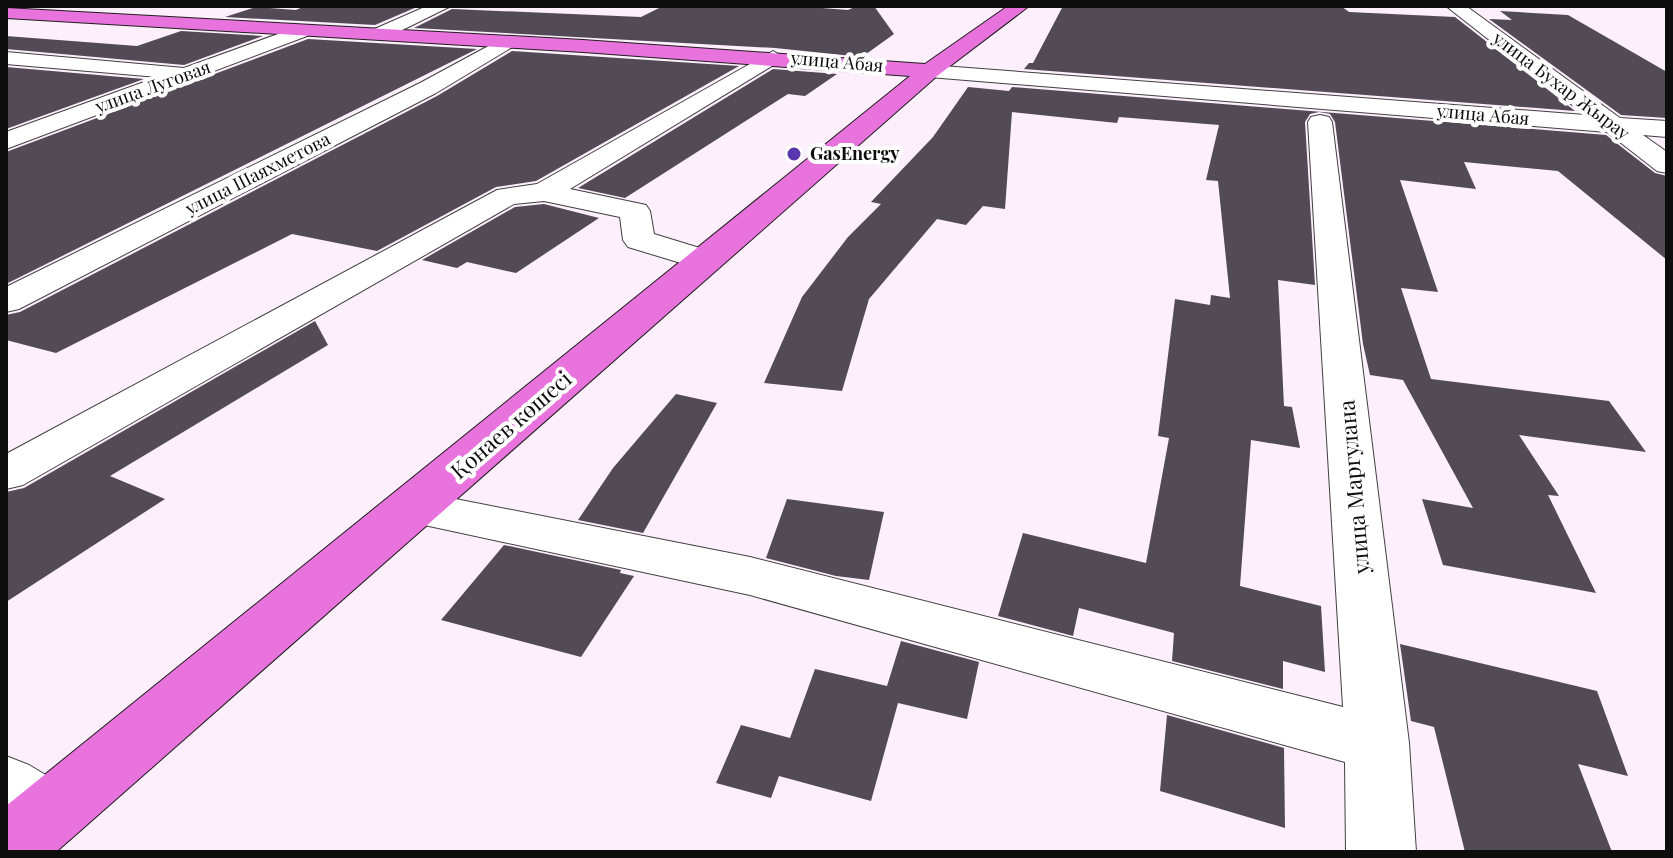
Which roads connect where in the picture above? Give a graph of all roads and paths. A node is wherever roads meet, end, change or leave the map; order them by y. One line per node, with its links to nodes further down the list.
1 (442, 6): 8 (street)
2 (1020, 6): 12 (main road, Қонаев көшесі)
3 (1455, 6): 15 (street, улица Бухар Жырау)
4 (279, 10): 6 (street)
5 (6, 13): 6 (main road, улица Абая)
6 (230, 28): 7 (main road, улица Абая)
7 (300, 32): 8 (main road, улица Абая); 13 (street, улица Луговая)
8 (377, 35): 9 (main road, улица Абая)
9 (507, 42): 10 (main road, улица Абая); 21 (street, улица Шаяхметова)
10 (773, 57): 12 (main road, улица Абая); 19 (street)
11 (6, 58): 13 (street)
12 (929, 71): 15 (street, улица Абая); 20 (main road, Қонаев көшесі)
13 (191, 73): 17 (street, улица Луговая)
14 (1320, 122): 24 (street, улица Маргулана)
15 (1613, 125): 16 (street, улица Абая); 18 (street, улица Бухар Жырау)
16 (1667, 129)
17 (6, 141)
18 (1667, 165)
19 (544, 192): 20 (street); 22 (street)
20 (704, 260): 23 (main road, Қонаев көшесі)
21 (6, 301)
22 (6, 474)
23 (415, 507): 24 (street); 25 (main road, Қонаев көшесі)
24 (1377, 743): 26 (street, улица Маргулана)
25 (21, 817)
26 (1381, 852)

